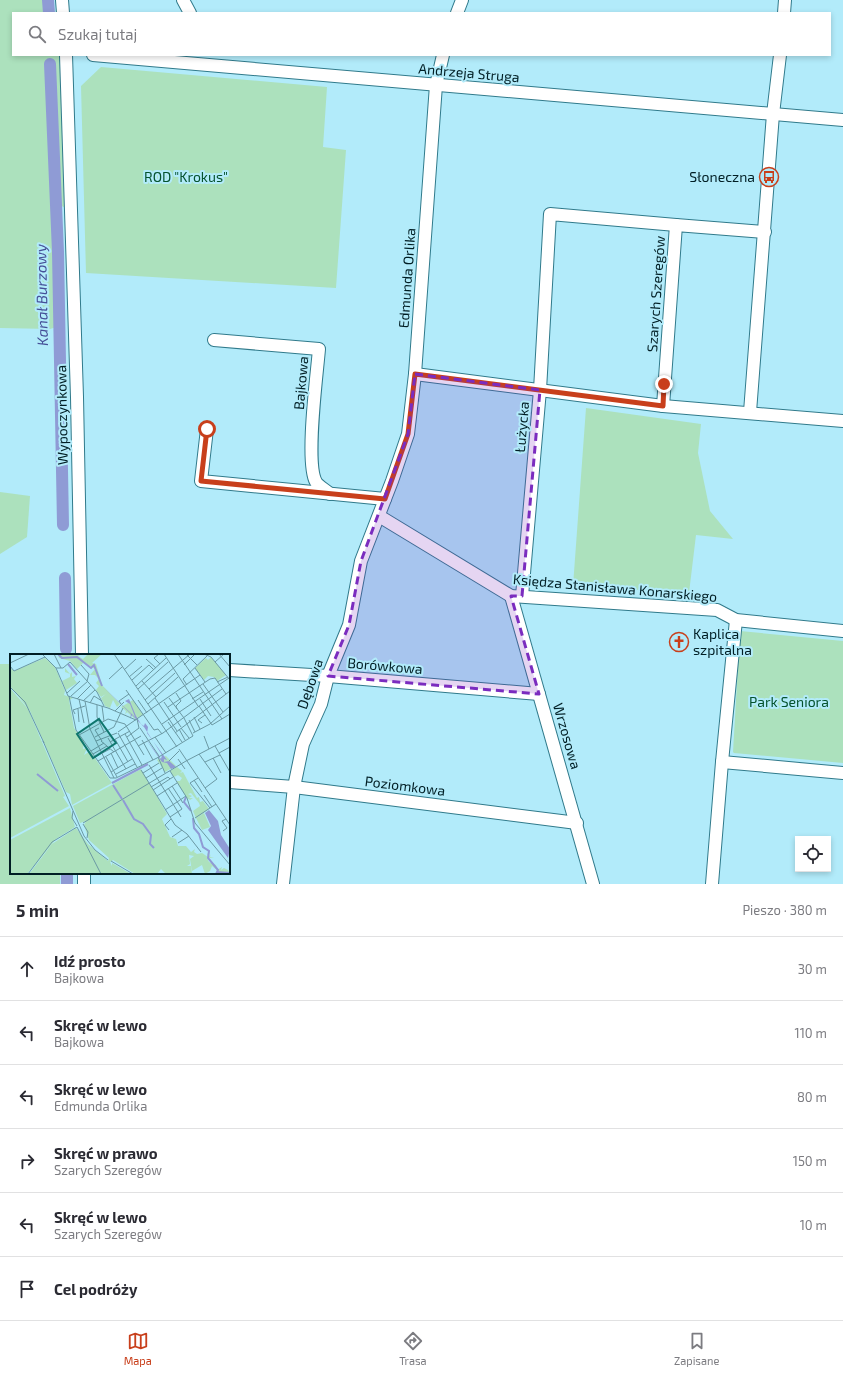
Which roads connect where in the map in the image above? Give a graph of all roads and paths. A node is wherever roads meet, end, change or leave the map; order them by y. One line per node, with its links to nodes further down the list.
1 (62, 0): 5 (street)
2 (183, 0): 6 (street)
3 (462, 0): 7 (street)
4 (785, 0): 8 (street)
5 (63, 12)
6 (189, 12)
7 (457, 12)
8 (784, 12)
9 (66, 56): 32 (street, Wypoczynkowa)
10 (117, 56): 13 (street, Andrzeja Struga)
11 (443, 56): 14 (street, Edmunda Orlika)
12 (780, 56): 15 (street)
13 (215, 60): 14 (street, Andrzeja Struga)
14 (436, 85): 15 (street, Andrzeja Struga); 20 (street, Edmunda Orlika)
15 (773, 114): 16 (street, Andrzeja Struga); 18 (street)
16 (843, 120)
17 (676, 224): 18 (street, Szarych Szeregów); 21 (street, Łużycka); 22 (street, Szarych Szeregów)
18 (765, 232): 23 (street)
19 (214, 340): 26 (street, Bajkowa)
20 (415, 374): 21 (street); 27 (street, Edmunda Orlika)
21 (540, 390): 22 (street); 29 (street, Łużycka)
22 (663, 406): 23 (street)
23 (750, 412): 24 (street)
24 (843, 421)
25 (207, 429): 26 (street)
26 (330, 494): 27 (street)
27 (385, 499): 28 (street, Dębowa)
28 (379, 516): 29 (street, Księdza Stanisława Konarskiego); 34 (street, Dębowa)
29 (516, 596): 30 (street, Księdza Stanisława Konarskiego); 35 (street, Wrzosowa)
30 (736, 620): 31 (street, Księdza Stanisława Konarskiego); 36 (street)
31 (843, 631)
32 (82, 654)
33 (230, 670): 34 (street, Borówkowa)
34 (328, 676): 35 (street, Borówkowa); 39 (street, Dębowa)
35 (539, 694): 40 (street, Wrzosowa)
36 (722, 762): 37 (street); 43 (street)
37 (843, 773)
38 (230, 782): 39 (street, Poziomkowa)
39 (294, 787): 40 (street, Poziomkowa); 41 (street, Dębowa)
40 (577, 823): 42 (street, Wrzosowa)
41 (283, 884)
42 (593, 884)
43 (712, 884)

